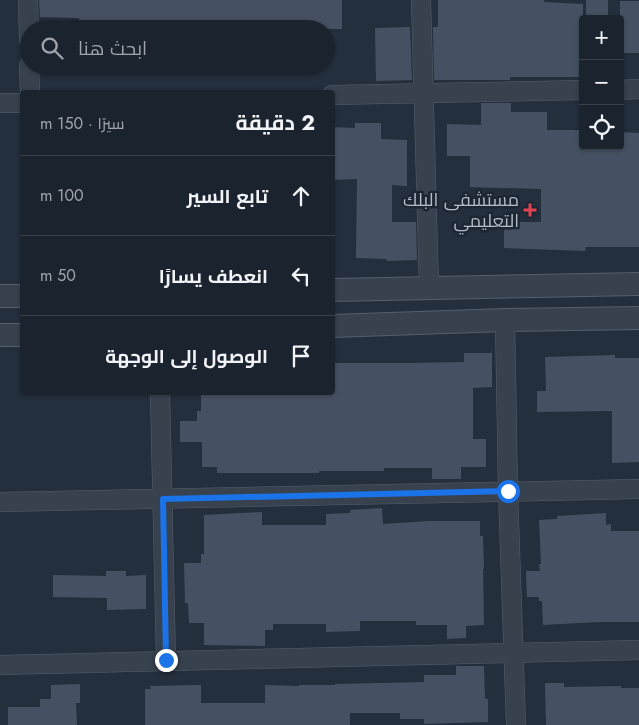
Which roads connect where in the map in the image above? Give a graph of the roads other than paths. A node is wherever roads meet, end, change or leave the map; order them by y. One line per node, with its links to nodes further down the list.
1 (28, 0): 3 (street)
2 (422, 0): 9 (street)
3 (28, 20)
4 (29, 75): 6 (street)
5 (639, 89): 8 (street)
6 (30, 90)
7 (579, 90): 9 (street)
8 (624, 90)
9 (424, 92): 10 (street); 14 (street)
10 (335, 95)
11 (0, 103): 12 (street)
12 (20, 103)
13 (639, 284): 14 (street)
14 (429, 288): 15 (street)
15 (335, 290)
16 (0, 296): 17 (street)
17 (20, 296)
18 (639, 318): 19 (street)
19 (505, 320): 20 (street); 25 (street)
20 (335, 326)
21 (0, 335): 22 (street)
22 (20, 335)
23 (160, 395): 26 (street)
24 (639, 489): 25 (street)
25 (508, 491): 26 (street); 29 (street)
26 (163, 499): 27 (street); 30 (street)
27 (0, 502)
28 (639, 650): 29 (street)
29 (514, 653): 30 (street); 32 (street)
30 (166, 660): 31 (street)
31 (0, 665)
32 (516, 725)

